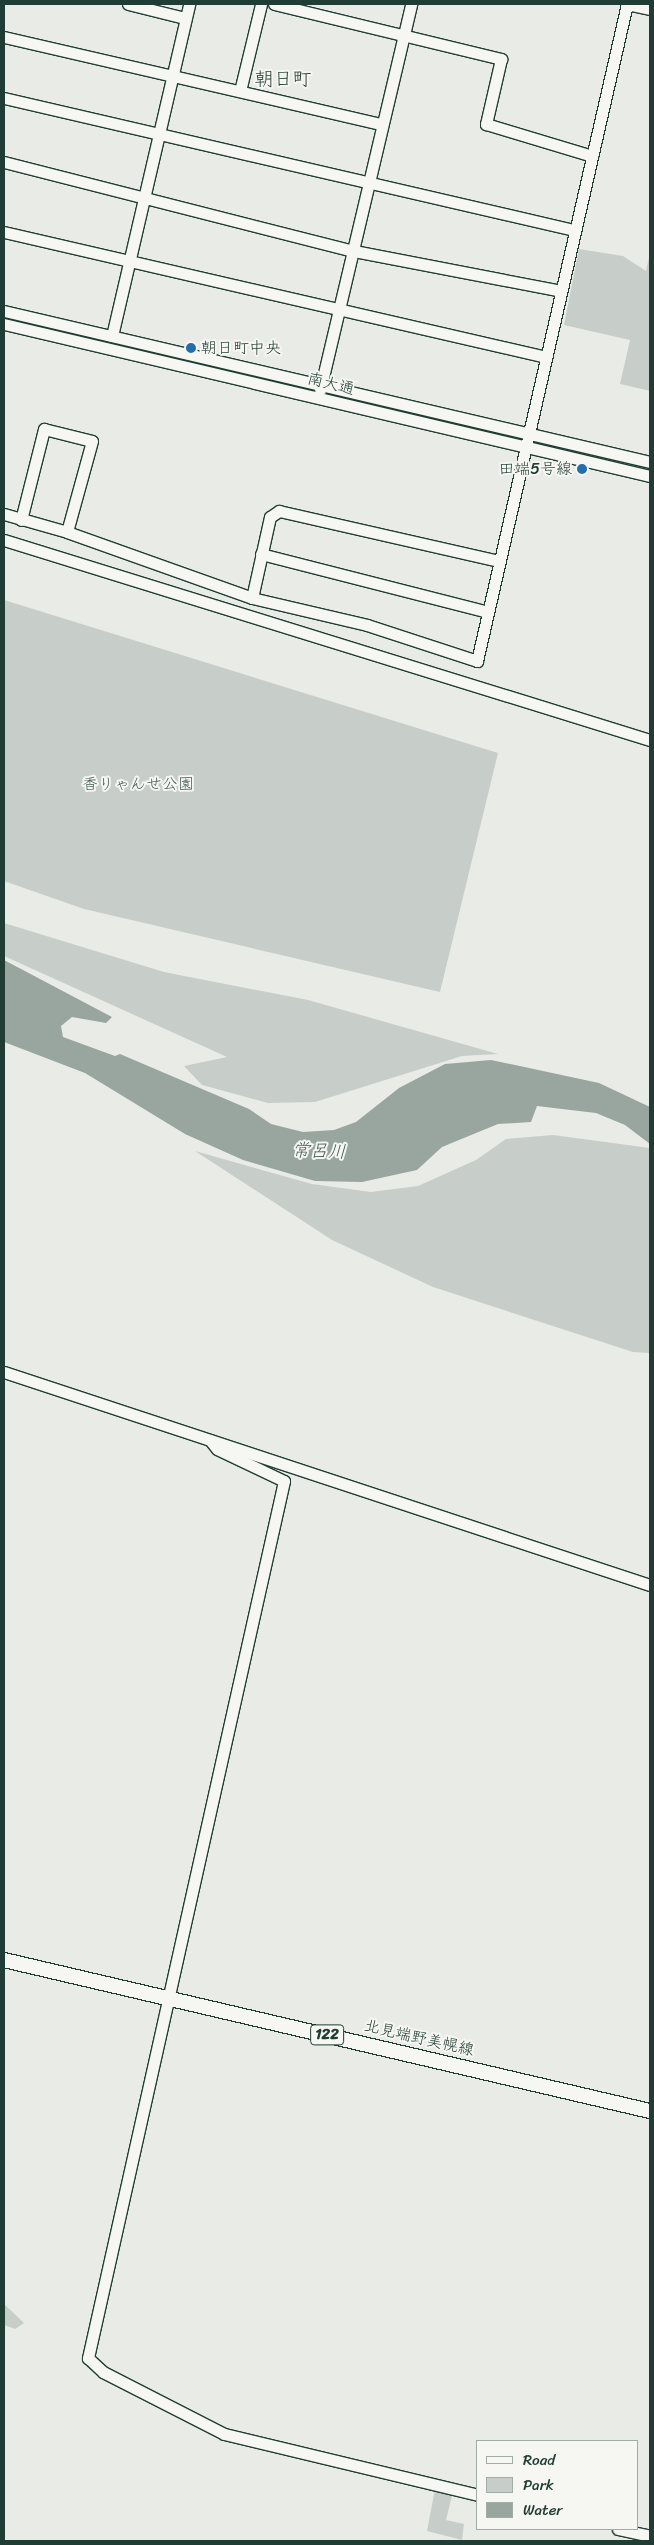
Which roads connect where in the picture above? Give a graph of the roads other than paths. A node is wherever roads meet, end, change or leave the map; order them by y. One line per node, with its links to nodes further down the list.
1 (128, 4): 8 (street)
2 (189, 4): 8 (street)
3 (261, 4): 12 (street)
4 (274, 4): 9 (street)
5 (411, 4): 9 (street)
6 (627, 4): 7 (street); 16 (street)
7 (650, 9)
8 (185, 18): 11 (street)
9 (404, 35): 14 (street); 16 (street)
10 (4, 36): 11 (street)
11 (172, 76): 12 (street); 15 (street)
12 (240, 91): 14 (street)
13 (4, 98): 15 (street)
14 (382, 124): 18 (street)
15 (159, 134): 18 (street); 19 (street)
16 (592, 156): 20 (street)
17 (4, 162): 19 (street)
18 (368, 183): 20 (street); 22 (street)
19 (144, 196): 22 (street); 23 (street)
20 (574, 230): 24 (street)
21 (4, 232): 23 (street)
22 (354, 251): 24 (street); 25 (street)
23 (130, 262): 25 (street); 28 (street)
24 (561, 291): 29 (street)
25 (339, 310): 29 (street); 30 (street)
26 (4, 311): 28 (street, 南大通)
27 (4, 324): 31 (street, 南大通)
28 (112, 336): 30 (street, 南大通)
29 (546, 357): 32 (street)
30 (321, 384): 31 (street); 32 (street, 南大通)
31 (319, 397): 33 (street, 南大通)
32 (529, 433): 33 (street); 34 (street, 南大通)
33 (526, 446): 35 (street, 南大通); 41 (street)
34 (650, 462)
35 (650, 476)
36 (4, 514): 37 (street)
37 (21, 520): 38 (street); 38 (street)
38 (67, 532): 42 (street)
39 (4, 540): 44 (street)
40 (261, 554): 41 (street); 42 (street); 43 (street)
41 (500, 561): 43 (street)
42 (252, 598): 43 (street)
43 (488, 612)
44 (650, 740)
45 (4, 1372): 46 (street)
46 (210, 1440): 47 (street); 49 (street)
47 (650, 1585)
48 (4, 1960): 49 (main road, 北見端野美幌線 / 122)
49 (168, 1998): 50 (main road, 北見端野美幌線 / 122); 51 (street)
50 (650, 2110)
51 (477, 2495)
52 (623, 2530): 53 (street)
53 (650, 2536)

